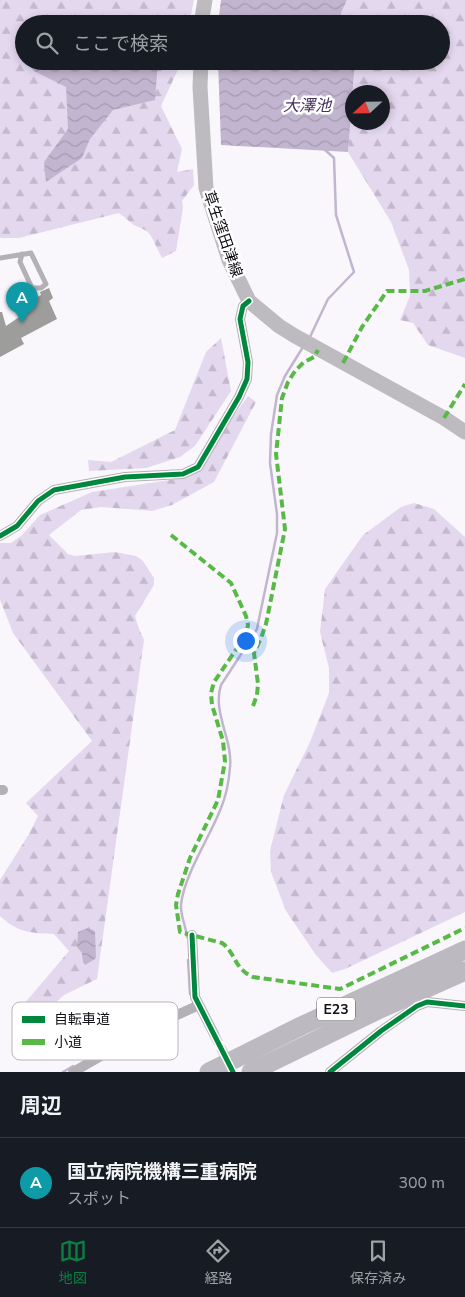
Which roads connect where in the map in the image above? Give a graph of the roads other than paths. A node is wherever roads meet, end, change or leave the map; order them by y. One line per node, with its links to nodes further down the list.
1 (205, 0): 2 (main road)
2 (202, 15)
3 (201, 70): 6 (main road, 草生窪田津線)
4 (22, 254): 4 (lane); 5 (lane)
5 (0, 258)
6 (249, 302): 7 (main road, 草生窪田津線); 8 (street)
7 (465, 432)
8 (0, 536)
9 (192, 935): 12 (street)
10 (465, 950): 18 (highway, E23)
11 (465, 972): 19 (highway, E23)
12 (199, 1005): 14 (street); 15 (street)
13 (465, 1006): 20 (street)
14 (178, 1015)
15 (214, 1034)
16 (94, 1060): 17 (street)
17 (73, 1072)
18 (209, 1072)
19 (251, 1072)
20 (330, 1072)

